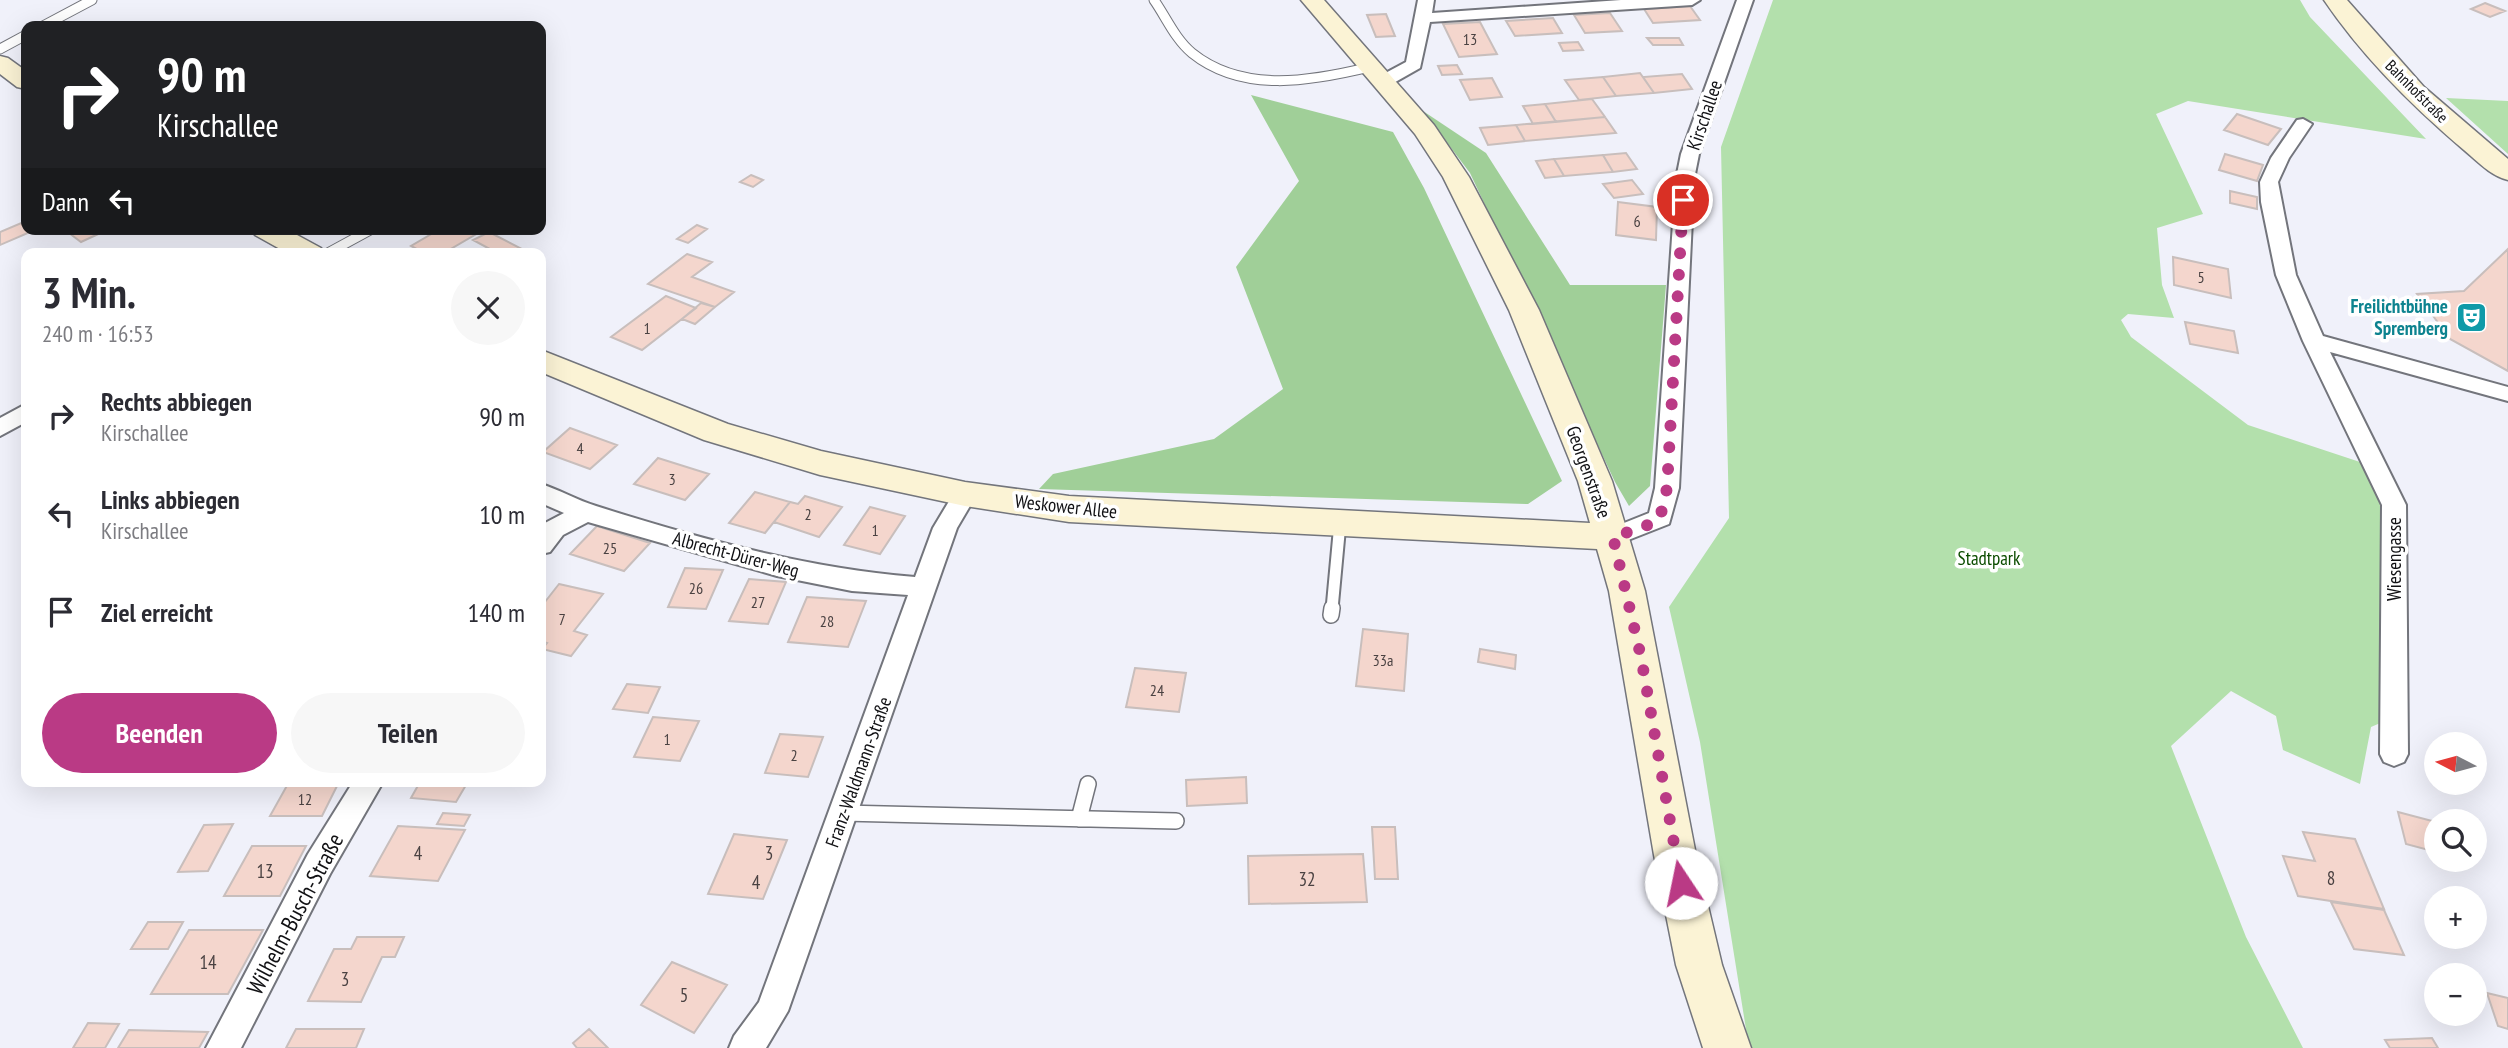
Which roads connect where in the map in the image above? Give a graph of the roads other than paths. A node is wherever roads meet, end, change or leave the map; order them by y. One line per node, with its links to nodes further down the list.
1 (92, 0): 9 (lane)
2 (1154, 0): 13 (lane)
3 (1312, 0): 13 (main road, Georgenstraße)
4 (1426, 0): 8 (street)
5 (1692, 0): 8 (street)
6 (1745, 0): 31 (street, Kirschallee)
7 (2335, 0): 16 (main road, Bahnhofstraße)
8 (1423, 18): 13 (street)
9 (52, 21)
10 (21, 38): 11 (lane)
11 (0, 49)
12 (0, 62): 14 (main road)
13 (1377, 74): 31 (main road, Georgenstraße)
14 (21, 78)
15 (2303, 124): 21 (street, Wiesengasse)
16 (2508, 173)
17 (276, 235): 19 (main road)
18 (362, 235): 20 (lane)
19 (300, 248)
20 (337, 248)
21 (2314, 341): 23 (street); 34 (street, Wiesengasse)
22 (546, 362): 26 (main road, Weskower Allee)
23 (2508, 394)
24 (21, 415): 25 (street)
25 (0, 428)
26 (965, 494): 29 (main road, Weskower Allee); 32 (street, Franz-Waldmann-Straße)
27 (546, 495): 28 (street, Albrecht-Dürer-Weg)
28 (586, 512): 30 (street); 32 (street, Albrecht-Dürer-Weg)
29 (1340, 523): 31 (main road, Weskower Allee); 33 (lane)
30 (547, 537)
31 (1613, 537): 42 (main road, Georgenstraße)
32 (924, 587): 37 (street, Franz-Waldmann-Straße)
33 (1331, 615)
34 (2394, 754)
35 (1088, 784): 38 (lane)
36 (366, 787): 40 (street, Wilhelm-Busch-Straße)
37 (843, 813): 38 (lane); 41 (street, Franz-Waldmann-Straße)
38 (1079, 819): 39 (lane)
39 (1176, 821)
40 (223, 1048)
41 (746, 1048)
42 (1727, 1048)

